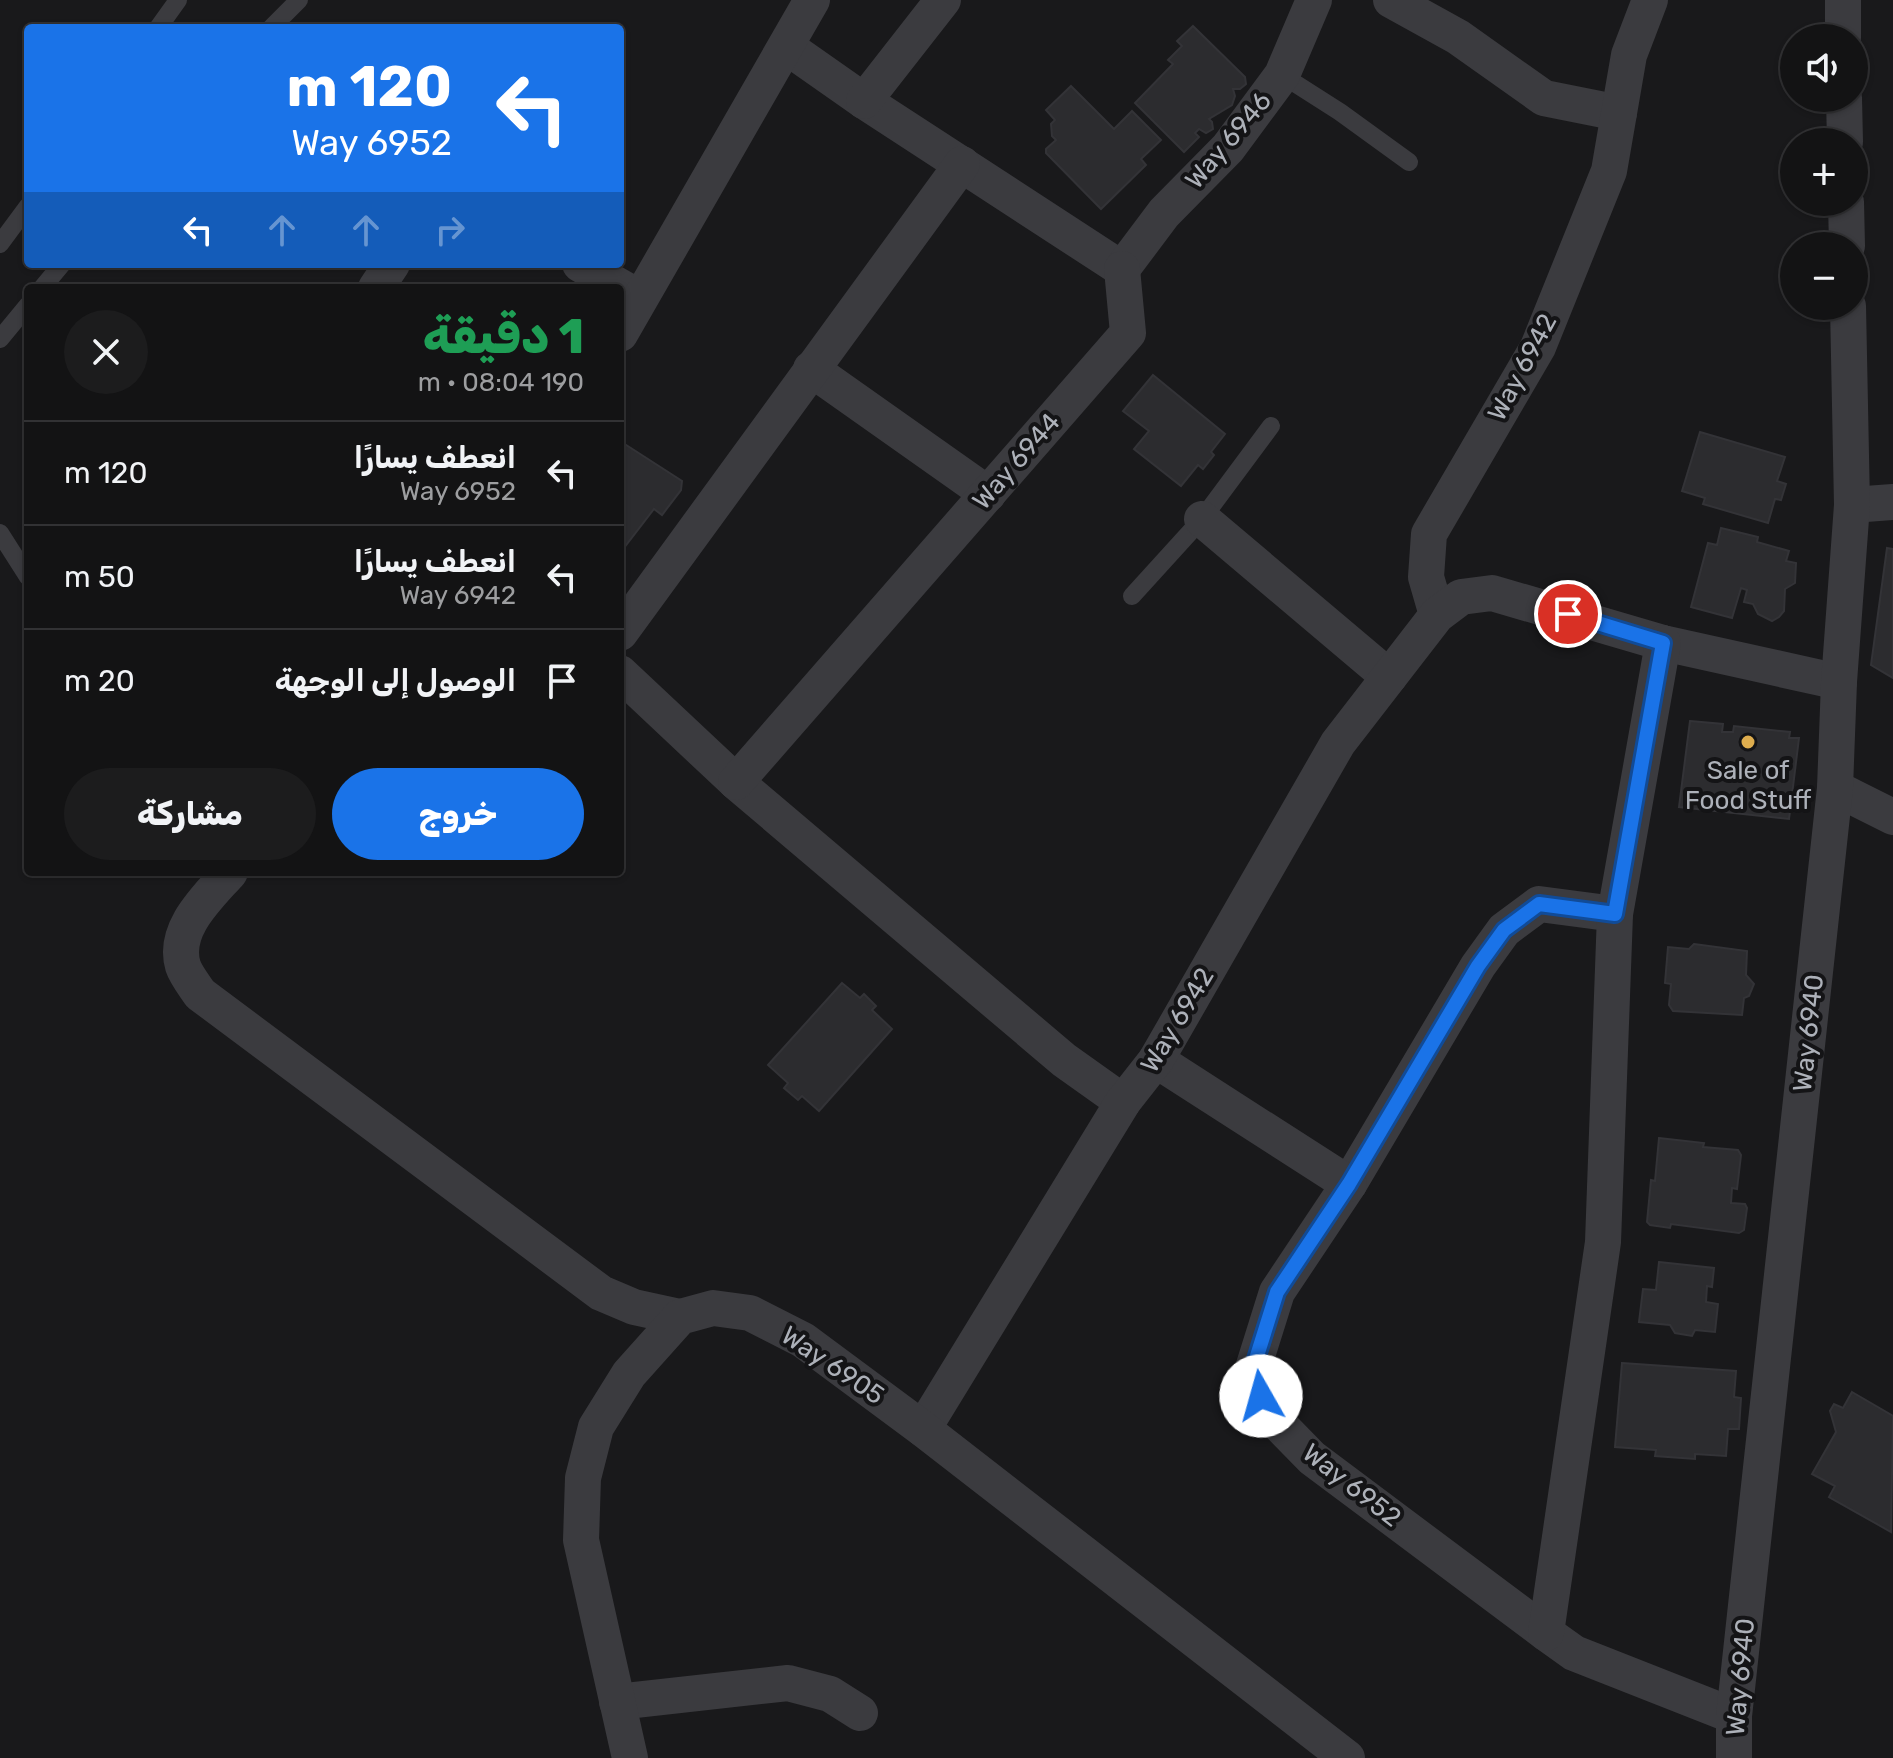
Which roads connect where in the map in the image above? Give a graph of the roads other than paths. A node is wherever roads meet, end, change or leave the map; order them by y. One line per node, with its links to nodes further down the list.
1 (178, 0): 9 (lane)
2 (299, 0): 10 (lane)
3 (812, 0): 12 (street)
4 (943, 0): 14 (street)
5 (1314, 0): 13 (street, Way 6946)
6 (1391, 0): 15 (street)
7 (1650, 0): 15 (street, Way 6942)
8 (1843, 0): 11 (street)
9 (161, 24)
10 (275, 24)
11 (1843, 24)
12 (787, 47): 14 (street); 26 (street)
13 (1282, 75): 16 (lane); 22 (street, Way 6946)
14 (864, 101): 17 (street)
15 (1619, 113): 40 (street, Way 6942)
16 (1409, 162)
17 (962, 164): 22 (street); 31 (street)
18 (24, 211): 19 (lane)
19 (0, 244)
20 (59, 268): 23 (lane)
21 (587, 268): 24 (street)
22 (1122, 269): 33 (street, Way 6944)
23 (45, 284)
24 (615, 284)
25 (624, 289): 26 (street)
26 (640, 298): 29 (street)
27 (24, 310): 30 (lane)
28 (1848, 320): 35 (street, Way 6940)
29 (624, 327)
30 (0, 339)
31 (811, 369): 33 (street); 41 (street)
32 (1271, 426): 36 (lane)
33 (988, 494): 46 (street, Way 6944)
34 (1893, 502): 35 (street)
35 (1852, 505): 45 (street, Way 6940)
36 (1202, 519): 39 (lane); 44 (street)
37 (0, 533): 38 (lane)
38 (24, 571)
39 (1132, 596)
40 (1437, 615): 42 (street, Way 6942); 44 (street, Way 6942)
41 (624, 627)
42 (1663, 643): 45 (street, Way 6942); 50 (street)
43 (624, 677): 46 (street)
44 (1389, 677): 51 (street, Way 6942)
45 (1839, 682): 47 (street, Way 6940)
46 (736, 782): 52 (street)
47 (1835, 788): 48 (street); 59 (street, Way 6940)
48 (1893, 817)
49 (227, 876): 54 (street)
50 (1615, 914): 53 (street, Way 6952); 56 (street)
51 (1156, 1060): 52 (street, Way 6942); 53 (street)
52 (1123, 1102): 55 (street, Way 6942)
53 (1349, 1184): 56 (street, Way 6952)
54 (680, 1317): 55 (street, Way 6905); 57 (street)
55 (923, 1429): 61 (street, Way 6905)
56 (1546, 1633): 59 (street, Way 6952)
57 (617, 1702): 58 (street); 60 (street)
58 (860, 1713)
59 (1734, 1716): 62 (street, Way 6940)
60 (630, 1758)
61 (1347, 1758)
62 (1734, 1758)

